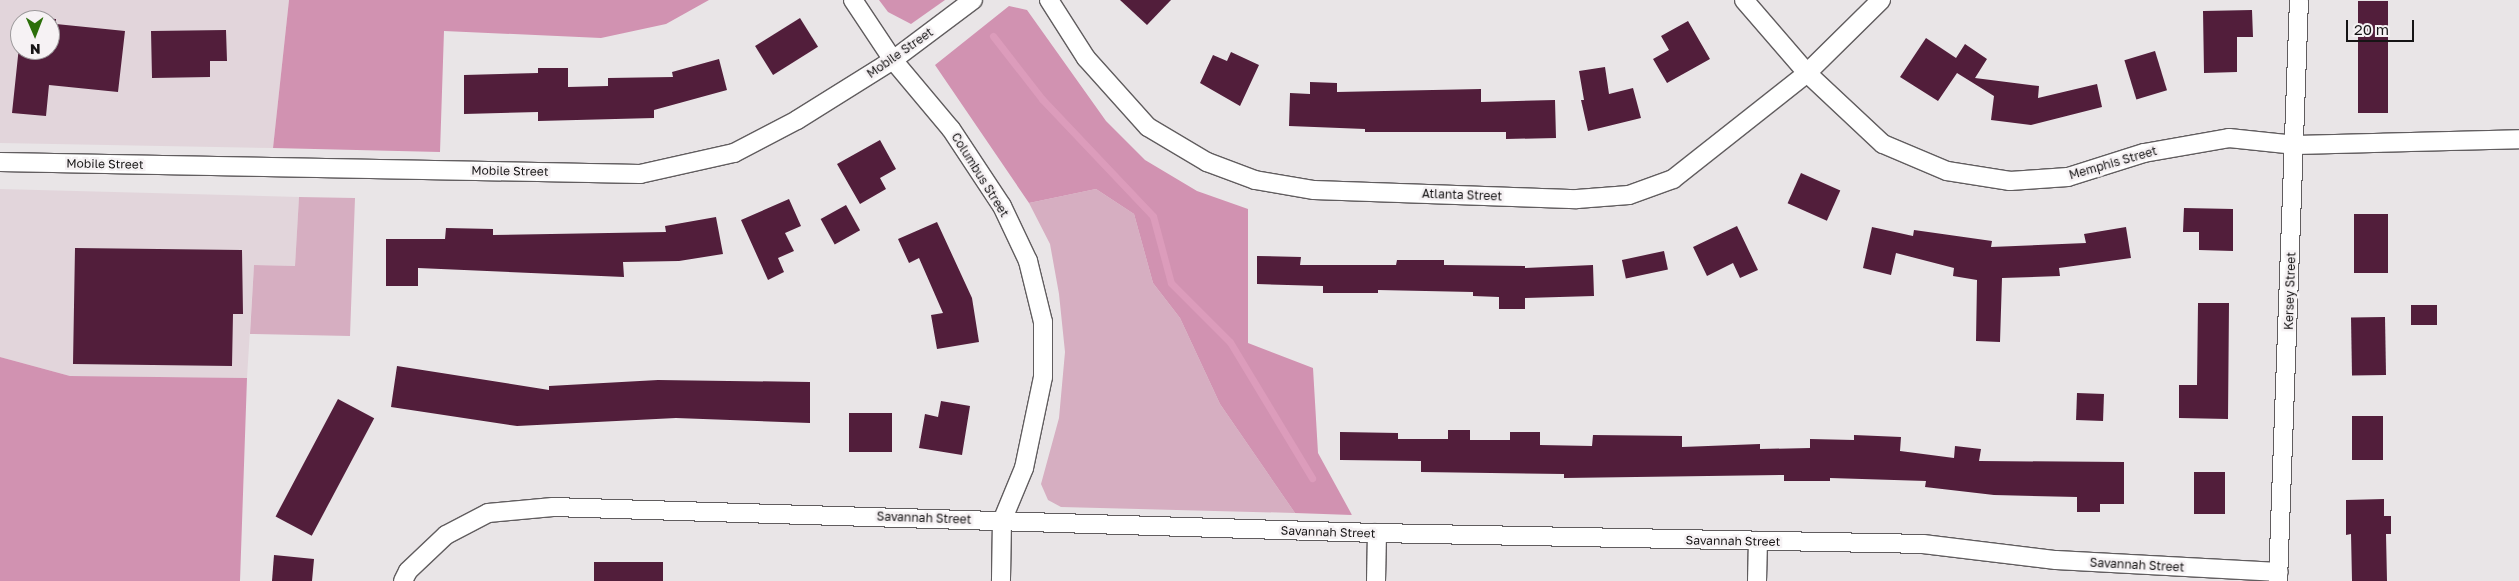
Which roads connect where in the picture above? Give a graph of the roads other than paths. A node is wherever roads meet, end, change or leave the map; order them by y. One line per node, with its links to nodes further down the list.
1 (853, 0): 7 (street, Columbus Street)
2 (973, 0): 7 (street, Mobile Street)
3 (1049, 0): 8 (street, Atlanta Street)
4 (1744, 0): 8 (street, Memphis Street)
5 (1881, 0): 8 (street, Atlanta Street)
6 (2299, 0): 10 (street, Kersey Street)
7 (893, 60): 11 (street, Mobile Street); 12 (street, Columbus Street)
8 (1807, 73): 10 (street, Memphis Street)
9 (2519, 139): 10 (street, Memphis Street)
10 (2296, 145): 15 (street, Kersey Street)
11 (0, 162)
12 (1002, 521): 13 (street, Savannah Street); 16 (street, Savannah Street); 17 (street)
13 (1377, 534): 14 (street, Savannah Street); 18 (street)
14 (1758, 541): 15 (street, Savannah Street); 19 (street)
15 (2279, 576)
16 (404, 581)
17 (1000, 581)
18 (1376, 581)
19 (1757, 581)

